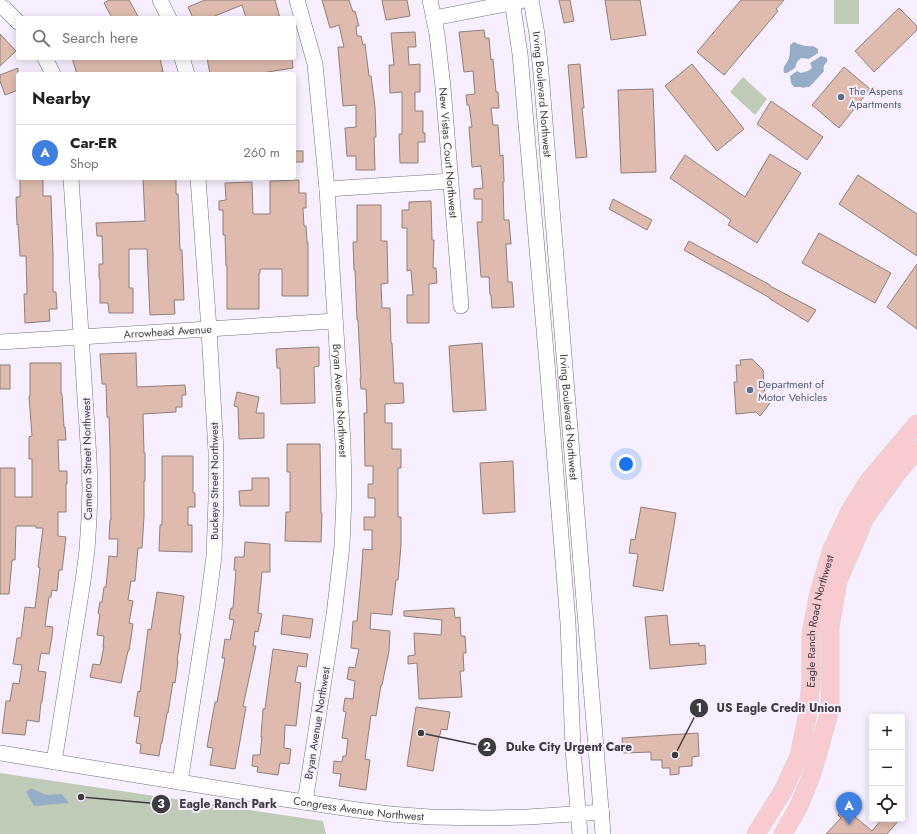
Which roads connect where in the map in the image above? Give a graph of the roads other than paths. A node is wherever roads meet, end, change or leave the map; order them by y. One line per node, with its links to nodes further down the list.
1 (160, 0): 8 (street)
2 (297, 0): 18 (street, Bryan Avenue Northwest)
3 (430, 0): 9 (street, New Vistas Court Northwest)
4 (528, 0): 6 (street)
5 (531, 0): 30 (street, Irving Boulevard Northwest)
6 (512, 1): 9 (street); 31 (street, Irving Boulevard Northwest)
7 (0, 6): 10 (street)
8 (168, 16)
9 (434, 18): 17 (street, New Vistas Court Northwest)
10 (16, 20)
11 (46, 60): 13 (street)
12 (183, 60): 14 (street)
13 (52, 72)
14 (186, 72)
15 (71, 180): 22 (street, Cameron Street Northwest)
16 (198, 180): 21 (street, Buckeye Street Northwest)
17 (451, 181): 18 (street); 19 (street, New Vistas Court Northwest)
18 (327, 189): 20 (street, Bryan Avenue Northwest)
19 (461, 306)
20 (335, 321): 21 (street, Arrowhead Avenue); 29 (street, Bryan Avenue Northwest)
21 (209, 329): 22 (street, Arrowhead Avenue); 28 (street, Buckeye Street Northwest)
22 (82, 337): 23 (street, Arrowhead Avenue); 27 (street, Cameron Street Northwest)
23 (0, 342)
24 (917, 424): 34 (main road, Eagle Ranch Road Northwest)
25 (917, 450): 35 (main road, Eagle Ranch Road Northwest)
26 (0, 753): 27 (street, Congress Avenue Northwest)
27 (54, 762): 28 (street, Congress Avenue Northwest)
28 (180, 782): 29 (street, Congress Avenue Northwest)
29 (305, 802): 31 (street, Congress Avenue Northwest)
30 (602, 812): 31 (street, Congress Avenue Northwest); 33 (street, Irving Boulevard Northwest)
31 (578, 813): 32 (street, Irving Boulevard Northwest)
32 (580, 834)
33 (603, 834)
34 (756, 834)
35 (783, 834)

